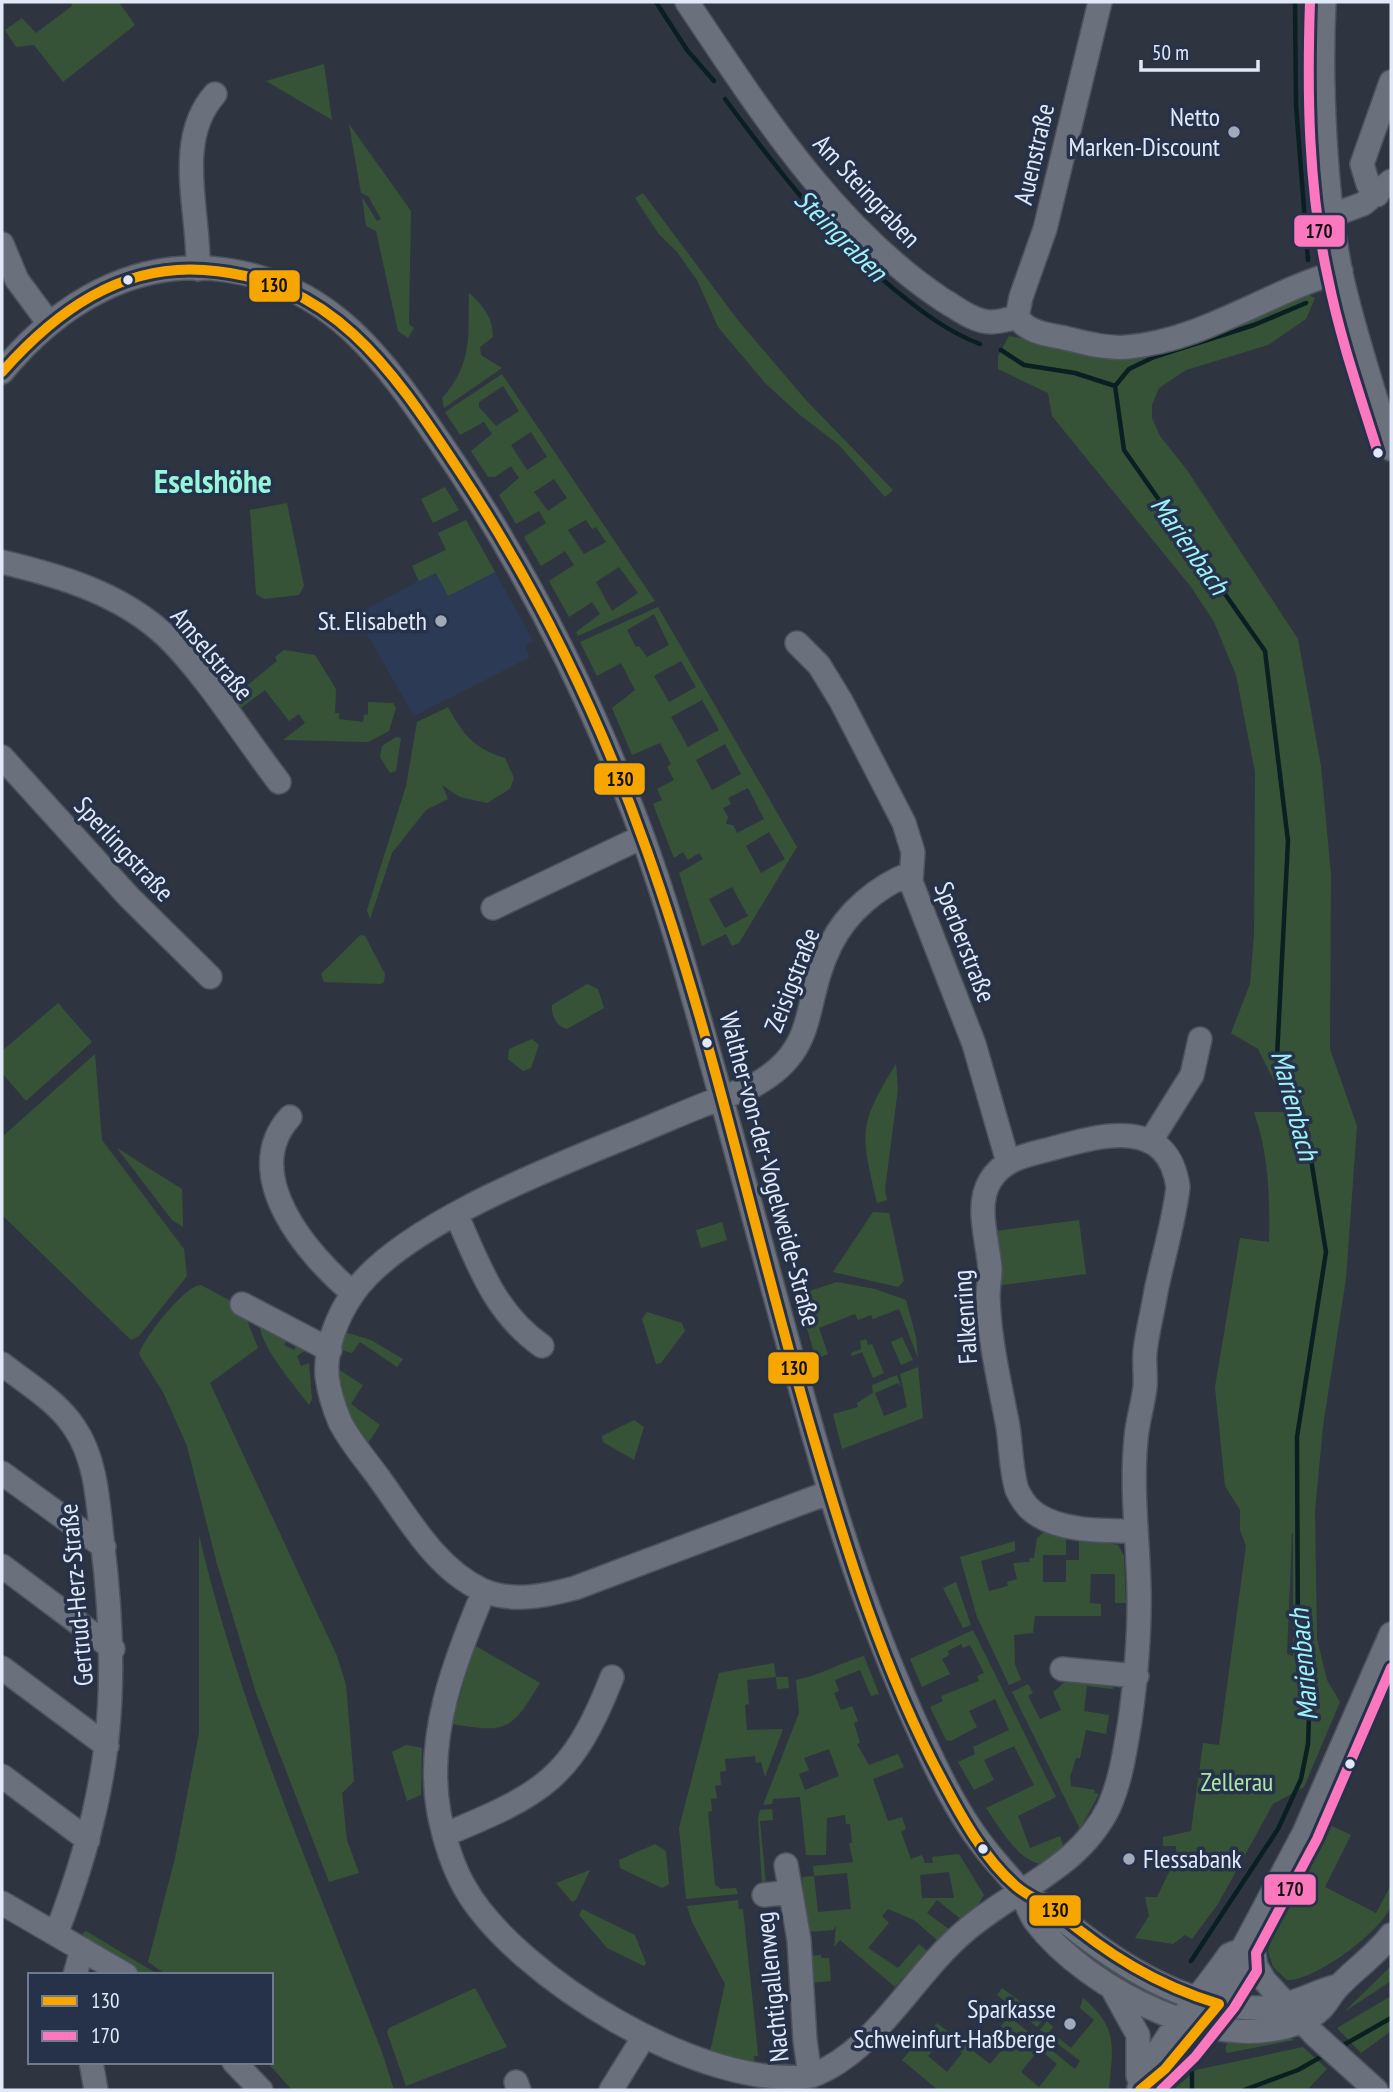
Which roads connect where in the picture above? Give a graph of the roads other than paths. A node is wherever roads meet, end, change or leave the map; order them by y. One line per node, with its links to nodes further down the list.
1 (687, 2): 11 (street, Am Steingraben)
2 (1100, 2): 11 (street, Auenstraße)
3 (1324, 2): 7 (street)
4 (1391, 82): 6 (street)
5 (215, 94): 9 (street)
6 (1384, 188): 7 (street)
7 (1333, 215): 10 (street)
8 (2, 244): 12 (street)
9 (198, 269): 12 (street, Walther-von-der-Vogelweide-Straße); 19 (street, Walther-von-der-Vogelweide-Straße)
10 (1341, 271): 11 (street); 14 (street)
11 (1017, 317)
12 (48, 322): 13 (street, Walther-von-der-Vogelweide-Straße)
13 (2, 372)
14 (1391, 449)
15 (2, 562): 18 (street, Amselstraße)
16 (797, 643): 20 (street, Sperberstraße)
17 (2, 757): 22 (street, Sperlingstraße)
18 (279, 782)
19 (642, 837): 21 (street); 24 (street, Walther-von-der-Vogelweide-Straße)
20 (909, 874): 24 (street, Zeisigstraße); 27 (street, Sperberstraße)
21 (493, 908)
22 (210, 977)
23 (1200, 1039): 26 (street)
24 (721, 1098): 28 (street, Zeisigstraße); 35 (street, Walther-von-der-Vogelweide-Straße)
25 (290, 1117): 29 (street)
26 (1150, 1142): 27 (street); 36 (street)
27 (1008, 1161): 36 (street, Falkenring)
28 (457, 1216): 29 (street, Zeisigstraße); 31 (street)
29 (353, 1293): 32 (street, Zeisigstraße)
30 (242, 1304): 32 (street)
31 (542, 1346)
32 (330, 1350): 39 (street, Zeisigstraße)
33 (2, 1364): 37 (street, Gertrud-Herz-Straße)
34 (2, 1473): 37 (street)
35 (830, 1492): 39 (street); 52 (street, Walther-von-der-Vogelweide-Straße)
36 (1136, 1531): 44 (street)
37 (104, 1548): 41 (street, Gertrud-Herz-Straße)
38 (2, 1566): 41 (street)
39 (484, 1591): 48 (street)
40 (1391, 1634): 57 (street)
41 (113, 1649): 46 (street, Gertrud-Herz-Straße)
42 (2, 1668): 46 (street)
43 (1062, 1669): 44 (street)
44 (1137, 1676): 52 (street)
45 (612, 1677): 48 (street)
46 (107, 1746): 49 (street, Gertrud-Herz-Straße)
47 (2, 1776): 49 (street)
48 (444, 1835): 65 (street)
49 (88, 1840): 55 (street, Gertrud-Herz-Straße)
50 (786, 1865): 51 (street, Nachtigallenweg)
51 (790, 1892): 53 (street, Nachtigallenweg); 68 (street, Nachtigallenweg)
52 (1021, 1892): 61 (street, Walther-von-der-Vogelweide-Straße); 62 (street, Walther-von-der-Vogelweide-Straße); 68 (street)
53 (764, 1895)
54 (2, 1903): 55 (street)
55 (55, 1934): 58 (street)
56 (1391, 1935): 63 (street)
57 (1247, 1941): 62 (street); 63 (street)
58 (82, 1949): 59 (street); 60 (street)
59 (76, 1973)
60 (123, 1973)
61 (1110, 1986): 64 (street, Walther-von-der-Vogelweide-Straße); 72 (street, Walther-von-der-Vogelweide-Straße)
62 (1208, 2001): 63 (street, Walther-von-der-Vogelweide-Straße); 64 (street)
63 (1296, 2013): 64 (street); 73 (street)
64 (1191, 2023): 72 (street)
65 (640, 2043): 68 (street); 71 (street)
66 (91, 2064): 69 (street)
67 (236, 2064): 70 (street)
68 (801, 2082)
69 (96, 2090)
70 (261, 2090)
71 (611, 2090)
72 (1138, 2090)
73 (1376, 2090)

